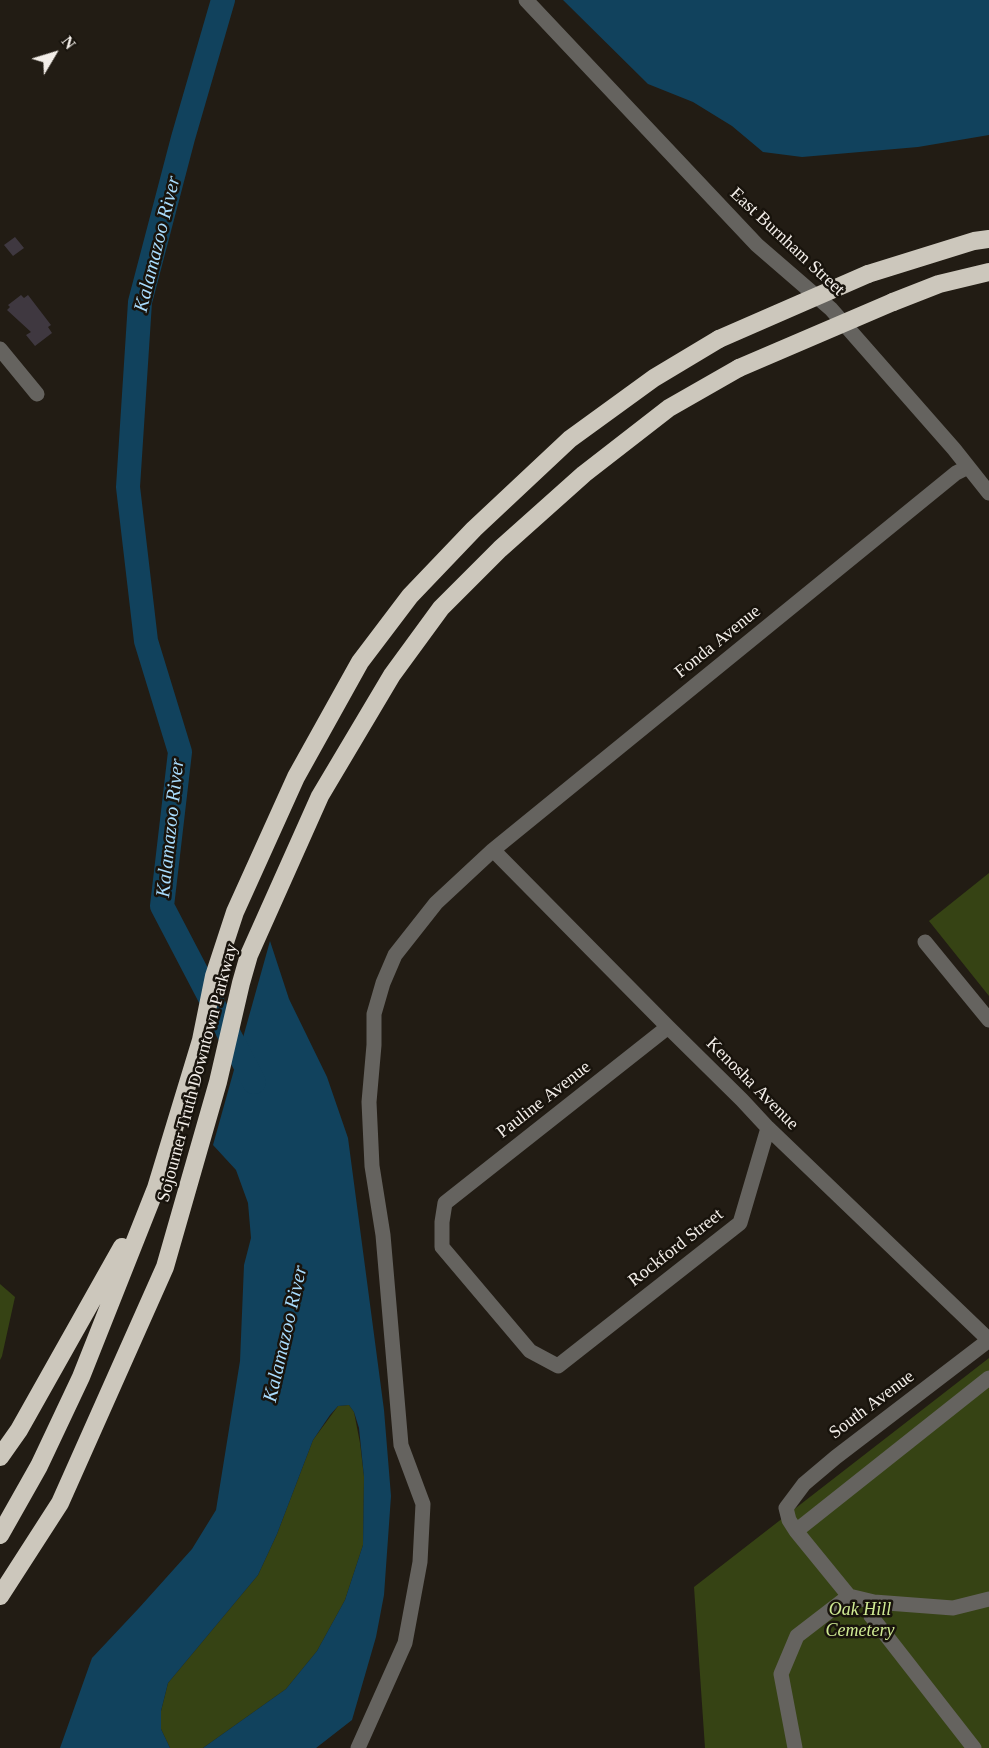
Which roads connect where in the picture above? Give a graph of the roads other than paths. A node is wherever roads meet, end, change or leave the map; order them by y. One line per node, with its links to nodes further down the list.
1 (526, 0): 6 (street, East Burnham Street)
2 (984, 238): 13 (highway, Sojourner Truth Downtown Parkway, bridge)
3 (989, 272): 20 (highway, Sojourner Truth Downtown Parkway, bridge)
4 (0, 350): 5 (street)
5 (37, 394)
6 (968, 467): 7 (street, East Burnham Street); 8 (street, Fonda Avenue)
7 (989, 493)
8 (493, 850): 11 (street, Kenosha Avenue); 26 (street, Fonda Avenue)
9 (925, 942): 10 (street)
10 (989, 1020)
11 (668, 1027): 12 (street, Kenosha Avenue); 15 (street, Pauline Avenue)
12 (768, 1128): 14 (street, Kenosha Avenue); 15 (street, Rockford Street)
13 (156, 1188): 17 (highway); 19 (highway, Sojourner Truth Downtown Parkway)
14 (989, 1340): 18 (street, South Avenue)
15 (558, 1366)
16 (987, 1385): 18 (street)
17 (0, 1457)
18 (796, 1531): 22 (street)
19 (0, 1534)
20 (20, 1565): 21 (highway, Sojourner Truth Downtown Parkway); 25 (highway)
21 (0, 1596)
22 (849, 1596): 24 (street); 27 (street)
23 (989, 1599): 24 (street)
24 (874, 1602): 28 (street)
25 (0, 1604)
26 (358, 1748)
27 (795, 1748)
28 (974, 1748)

